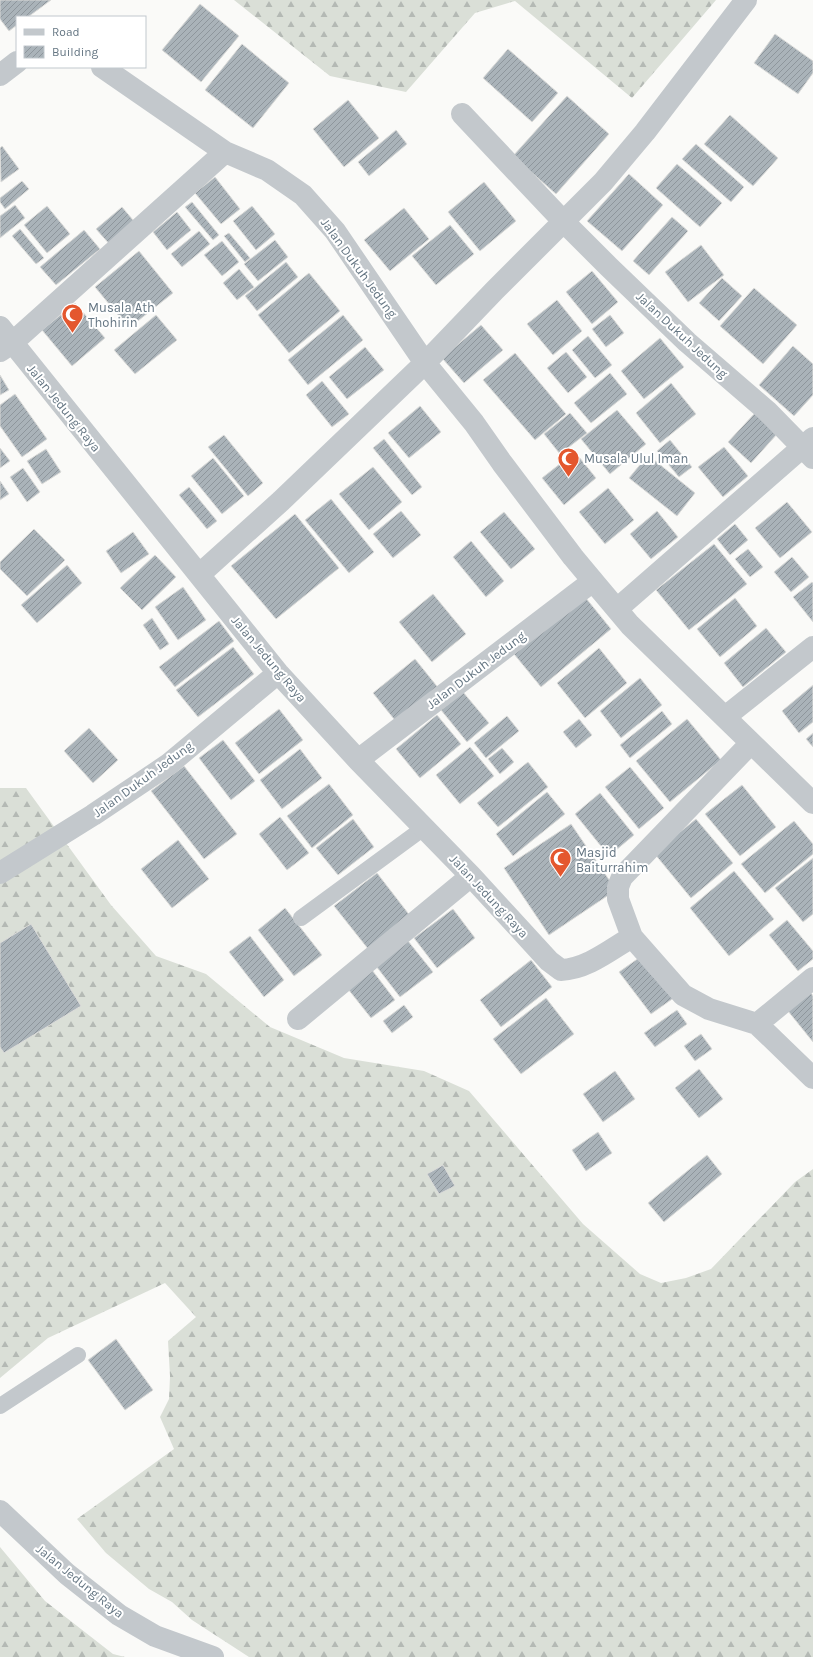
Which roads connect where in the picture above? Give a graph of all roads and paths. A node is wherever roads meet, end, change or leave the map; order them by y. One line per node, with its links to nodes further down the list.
1 (746, 0): 7 (street)
2 (16, 63): 4 (street)
3 (103, 68): 6 (street, Jalan Dukuh Jedung)
4 (0, 75)
5 (462, 114): 7 (street, Jalan Dukuh Jedung)
6 (225, 152): 8 (street); 9 (street, Jalan Dukuh Jedung)
7 (562, 221): 9 (street); 10 (street, Jalan Dukuh Jedung)
8 (4, 340): 11 (street, Jalan Jedung Raya)
9 (425, 362): 11 (street); 12 (street, Jalan Dukuh Jedung)
10 (810, 448): 13 (street, Jalan Dukuh Jedung)
11 (200, 574): 15 (street, Jalan Jedung Raya)
12 (593, 581): 13 (street, Jalan Dukuh Jedung); 18 (street, Jalan Dukuh Jedung)
13 (617, 609): 16 (street, Jalan Dukuh Jedung)
14 (813, 647): 16 (street)
15 (278, 673): 18 (street, Jalan Jedung Raya); 21 (street, Jalan Dukuh Jedung)
16 (725, 716): 17 (street, Jalan Dukuh Jedung)
17 (751, 743): 19 (street, Jalan Dukuh Jedung); 24 (street)
18 (358, 760): 20 (street, Jalan Jedung Raya)
19 (813, 803)
20 (425, 827): 22 (street, Jalan Jedung Raya); 23 (lane)
21 (0, 874)
22 (471, 876): 24 (street, Jalan Jedung Raya); 26 (street)
23 (301, 918)
24 (632, 937): 27 (street)
25 (813, 978): 27 (street)
26 (298, 1019)
27 (757, 1024): 28 (street)
28 (813, 1078)
29 (78, 1355): 30 (lane)
30 (0, 1406)
31 (0, 1511): 32 (street, Jalan Jedung Raya)
32 (213, 1657)

